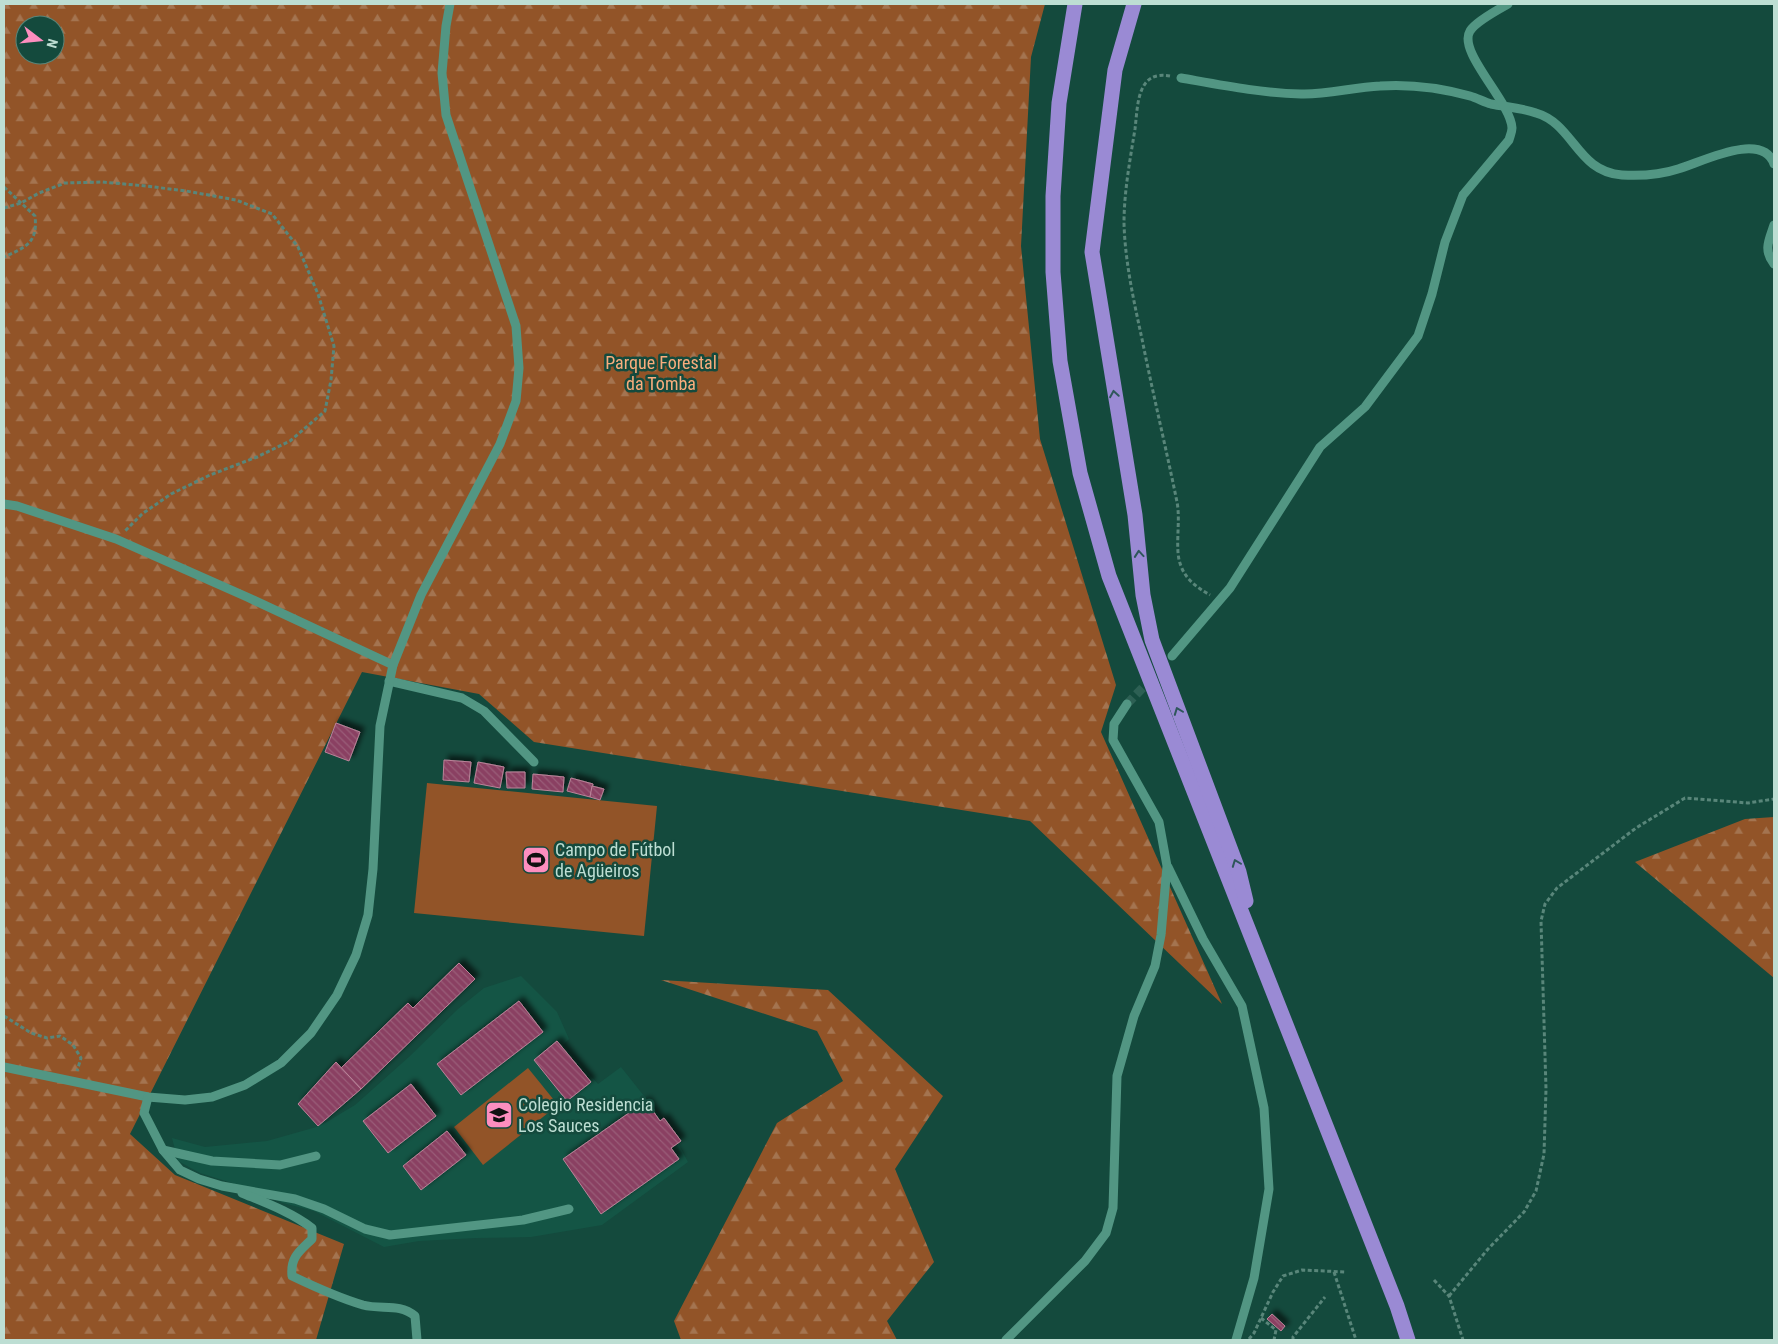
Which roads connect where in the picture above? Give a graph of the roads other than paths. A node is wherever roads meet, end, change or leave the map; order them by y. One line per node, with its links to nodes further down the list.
1 (450, 4): 12 (street)
2 (1076, 4): 17 (highway)
3 (1134, 4): 17 (highway, one-way to 3)
4 (1508, 4): 6 (street)
5 (1181, 78): 6 (street)
6 (1503, 106): 7 (street); 11 (street)
7 (1774, 164)
8 (1774, 225): 9 (street)
9 (1774, 264)
10 (4, 504): 12 (street)
11 (1172, 656)
12 (393, 665): 13 (street)
13 (389, 682): 15 (street); 19 (street)
14 (1128, 704): 16 (street)
15 (534, 762)
16 (1168, 866): 25 (street); 26 (street)
17 (1255, 944): 27 (highway)
18 (4, 1067): 19 (street)
19 (148, 1097): 20 (street)
20 (163, 1150): 21 (street); 22 (street)
21 (316, 1156)
22 (222, 1186): 23 (street); 24 (street)
23 (569, 1209)
24 (418, 1340)
25 (1006, 1340)
26 (1236, 1340)
27 (1408, 1340)

